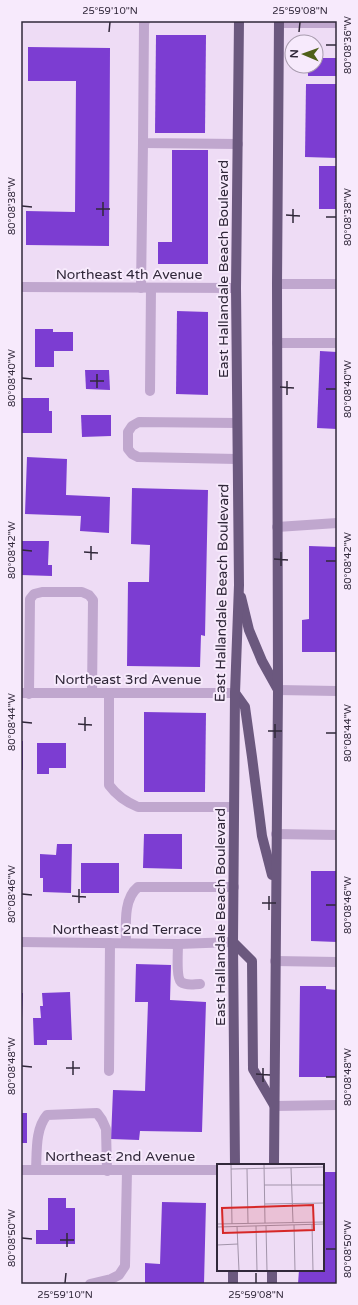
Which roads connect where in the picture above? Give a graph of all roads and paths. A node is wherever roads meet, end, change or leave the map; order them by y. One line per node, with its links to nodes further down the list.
1 (145, 21): 5 (street)
2 (238, 21): 6 (main road, East Hallandale Beach Boulevard)
3 (279, 22): 4 (street); 7 (main road)
4 (337, 23)
5 (143, 143): 6 (street); 10 (street)
6 (238, 144): 11 (main road, East Hallandale Beach Boulevard)
7 (277, 284): 8 (street); 12 (main road)
8 (337, 284)
9 (21, 288): 10 (street, Northeast 4th Avenue)
10 (146, 288): 11 (street, Northeast 4th Avenue); 14 (street)
11 (236, 288): 15 (main road, East Hallandale Beach Boulevard)
12 (277, 343): 13 (street); 18 (main road)
13 (337, 343)
14 (150, 391)
15 (237, 422): 16 (main road, East Hallandale Beach Boulevard); 16 (street)
16 (238, 459): 19 (main road, East Hallandale Beach Boulevard)
17 (337, 523): 18 (street)
18 (277, 527): 20 (main road)
19 (239, 585): 20 (main road); 24 (main road, East Hallandale Beach Boulevard)
20 (278, 690): 21 (street); 27 (main road)
21 (337, 690)
22 (25, 693): 23 (street, Northeast 3rd Avenue); 23 (street)
23 (92, 693): 25 (street, Northeast 3rd Avenue)
24 (235, 693): 25 (street, Northeast 3rd Avenue); 26 (main road, East Hallandale Beach Boulevard); 30 (main road)
25 (109, 694): 26 (street)
26 (234, 807): 29 (main road, East Hallandale Beach Boulevard)
27 (276, 834): 28 (street); 30 (main road)
28 (337, 835)
29 (234, 887): 32 (main road, East Hallandale Beach Boulevard); 34 (street)
30 (276, 888): 36 (main road)
31 (21, 942): 33 (street, Northeast 2nd Terrace)
32 (233, 942): 35 (street, Northeast 2nd Terrace); 41 (main road); 42 (main road, East Hallandale Beach Boulevard)
33 (110, 943): 34 (street, Northeast 2nd Terrace); 39 (street)
34 (126, 943): 35 (street, Northeast 2nd Terrace)
35 (178, 944): 38 (street)
36 (275, 961): 37 (street); 41 (main road)
37 (337, 962)
38 (200, 984)
39 (109, 1071)
40 (337, 1105): 41 (street)
41 (274, 1106): 43 (main road)
42 (235, 1164)
43 (274, 1164)
44 (21, 1170): 45 (street, Northeast 2nd Avenue)
45 (36, 1170): 47 (street, Northeast 2nd Avenue); 47 (street)
46 (217, 1170): 48 (street, Northeast 2nd Avenue)
47 (107, 1171): 48 (street, Northeast 2nd Avenue)
48 (127, 1171): 51 (street)
49 (233, 1271): 52 (main road)
50 (272, 1271): 53 (main road)
51 (90, 1284)
52 (233, 1284)
53 (272, 1284)

